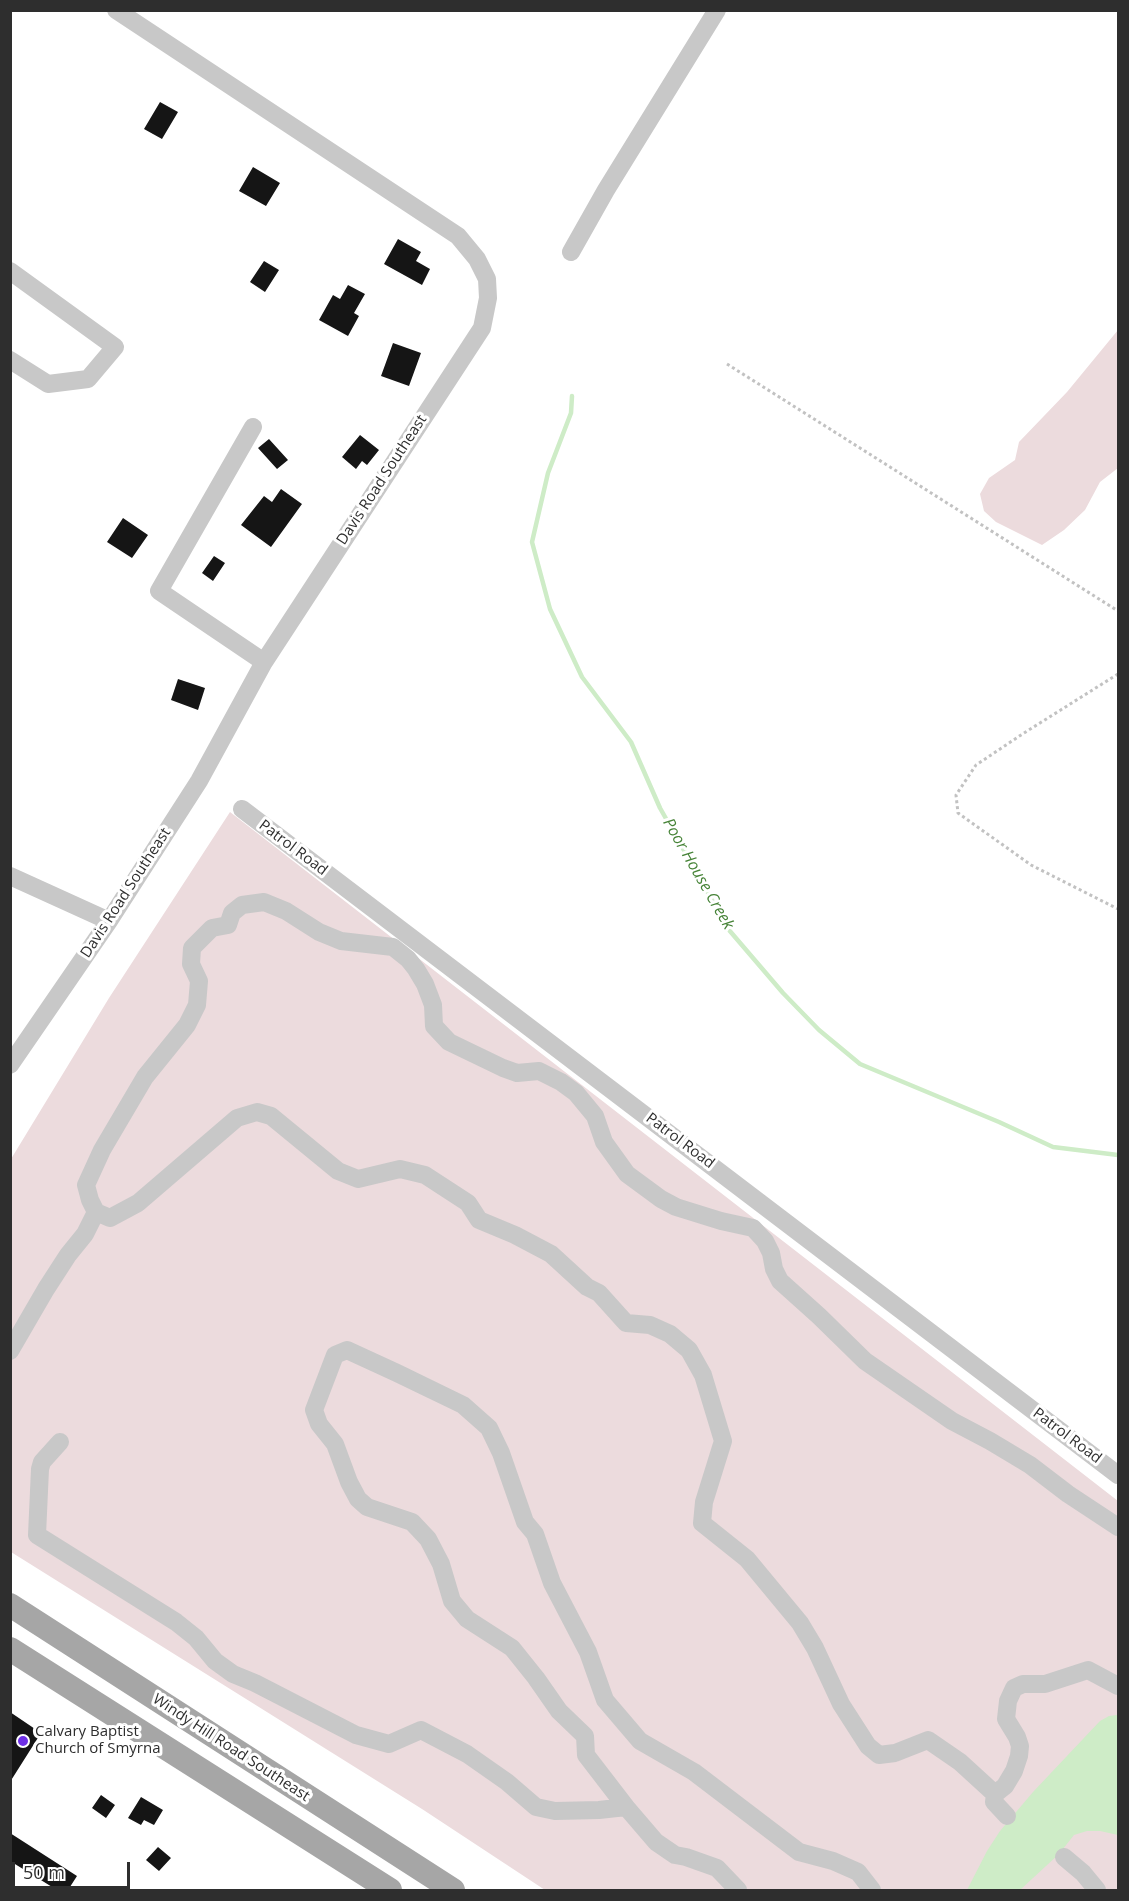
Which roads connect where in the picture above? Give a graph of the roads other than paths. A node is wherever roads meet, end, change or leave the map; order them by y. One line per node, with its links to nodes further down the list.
1 (116, 10): 7 (street, Davis Road Southeast)
2 (717, 10): 3 (street)
3 (572, 252)
4 (10, 271): 5 (street)
5 (10, 360)
6 (253, 427): 7 (street)
7 (264, 662): 10 (street, Davis Road Southeast)
8 (242, 809): 15 (street, Patrol Road)
9 (10, 876): 10 (street)
10 (110, 921): 11 (street, Davis Road Southeast)
11 (10, 1065)
12 (96, 1212): 13 (street); 16 (street); 20 (street)
13 (10, 1351)
14 (60, 1442): 21 (street)
15 (1119, 1475)
16 (1119, 1527)
17 (10, 1605): 25 (main road, Windy Hill Road Southeast)
18 (10, 1649): 24 (main road)
19 (1119, 1686): 20 (street)
20 (995, 1794): 22 (street)
21 (626, 1807): 26 (street); 27 (street)
22 (1007, 1816)
23 (1064, 1857): 28 (street)
24 (390, 1890)
25 (453, 1890)
26 (738, 1890)
27 (872, 1890)
28 (1097, 1890)

